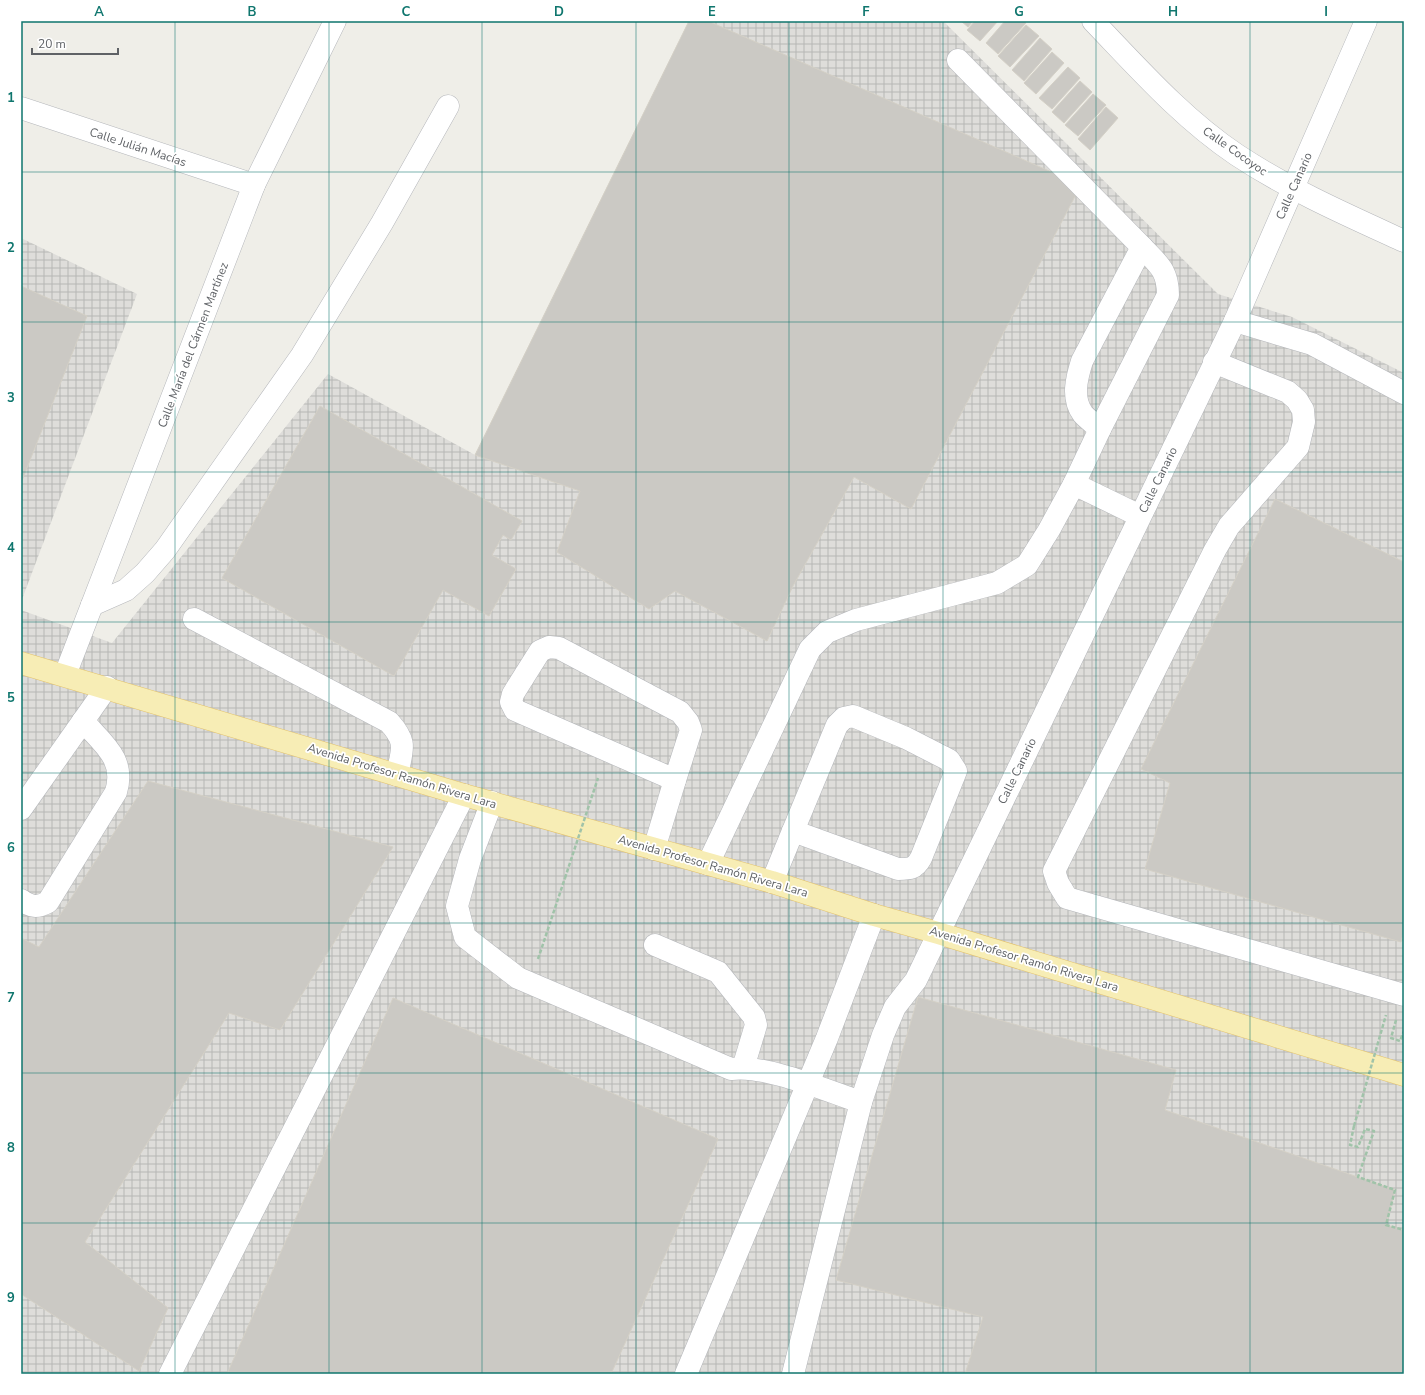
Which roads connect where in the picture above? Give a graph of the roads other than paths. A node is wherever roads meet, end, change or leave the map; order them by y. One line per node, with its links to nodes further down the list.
1 (335, 21): 7 (street, Calle María del Cármen Martínez)
2 (1093, 21): 8 (street, Calle Cocoyoc)
3 (1366, 21): 8 (street, Calle Canario)
4 (958, 60): 10 (street)
5 (448, 106): 17 (street)
6 (21, 108): 7 (street, Calle Julián Macías)
7 (254, 186): 17 (street, Calle María del Cármen Martínez)
8 (1293, 189): 9 (street, Calle Cocoyoc); 11 (street, Calle Canario)
9 (1404, 242)
10 (1142, 247): 14 (street); 14 (street)
11 (1235, 321): 12 (street, Calle Canario); 13 (street)
12 (1214, 362): 16 (street, Calle Canario); 36 (street)
13 (1404, 393)
14 (1100, 429): 15 (street)
15 (1074, 484): 16 (street); 30 (street)
16 (1140, 516): 34 (street, Calle Canario)
17 (92, 605): 20 (street, Calle María del Cármen Martínez)
18 (194, 619): 23 (street)
19 (21, 663): 20 (main road, Avenida Profesor Ramón Rivera Lara)
20 (65, 675): 21 (main road, Avenida Profesor Ramón Rivera Lara)
21 (107, 687): 22 (street); 23 (main road, Avenida Profesor Ramón Rivera Lara)
22 (83, 721): 27 (street); 32 (street)
23 (397, 775): 25 (main road, Avenida Profesor Ramón Rivera Lara)
24 (676, 780): 24 (street); 29 (street)
25 (464, 795): 26 (main road, Avenida Profesor Ramón Rivera Lara); 41 (street)
26 (492, 802): 29 (main road, Avenida Profesor Ramón Rivera Lara); 37 (street)
27 (21, 809)
28 (793, 831): 28 (street); 31 (street)
29 (654, 849): 30 (main road, Avenida Profesor Ramón Rivera Lara)
30 (708, 864): 31 (main road, Avenida Profesor Ramón Rivera Lara)
31 (772, 882): 33 (main road, Avenida Profesor Ramón Rivera Lara)
32 (21, 900)
33 (874, 915): 34 (main road, Avenida Profesor Ramón Rivera Lara); 39 (street)
34 (938, 933): 38 (main road, Avenida Profesor Ramón Rivera Lara); 40 (street, Calle Canario)
35 (655, 945): 37 (street)
36 (1404, 995)
37 (743, 1068): 39 (street)
38 (1404, 1075)
39 (807, 1084): 40 (street); 42 (street)
40 (862, 1102): 43 (street, Calle Canario)
41 (170, 1374)
42 (686, 1374)
43 (793, 1374)

